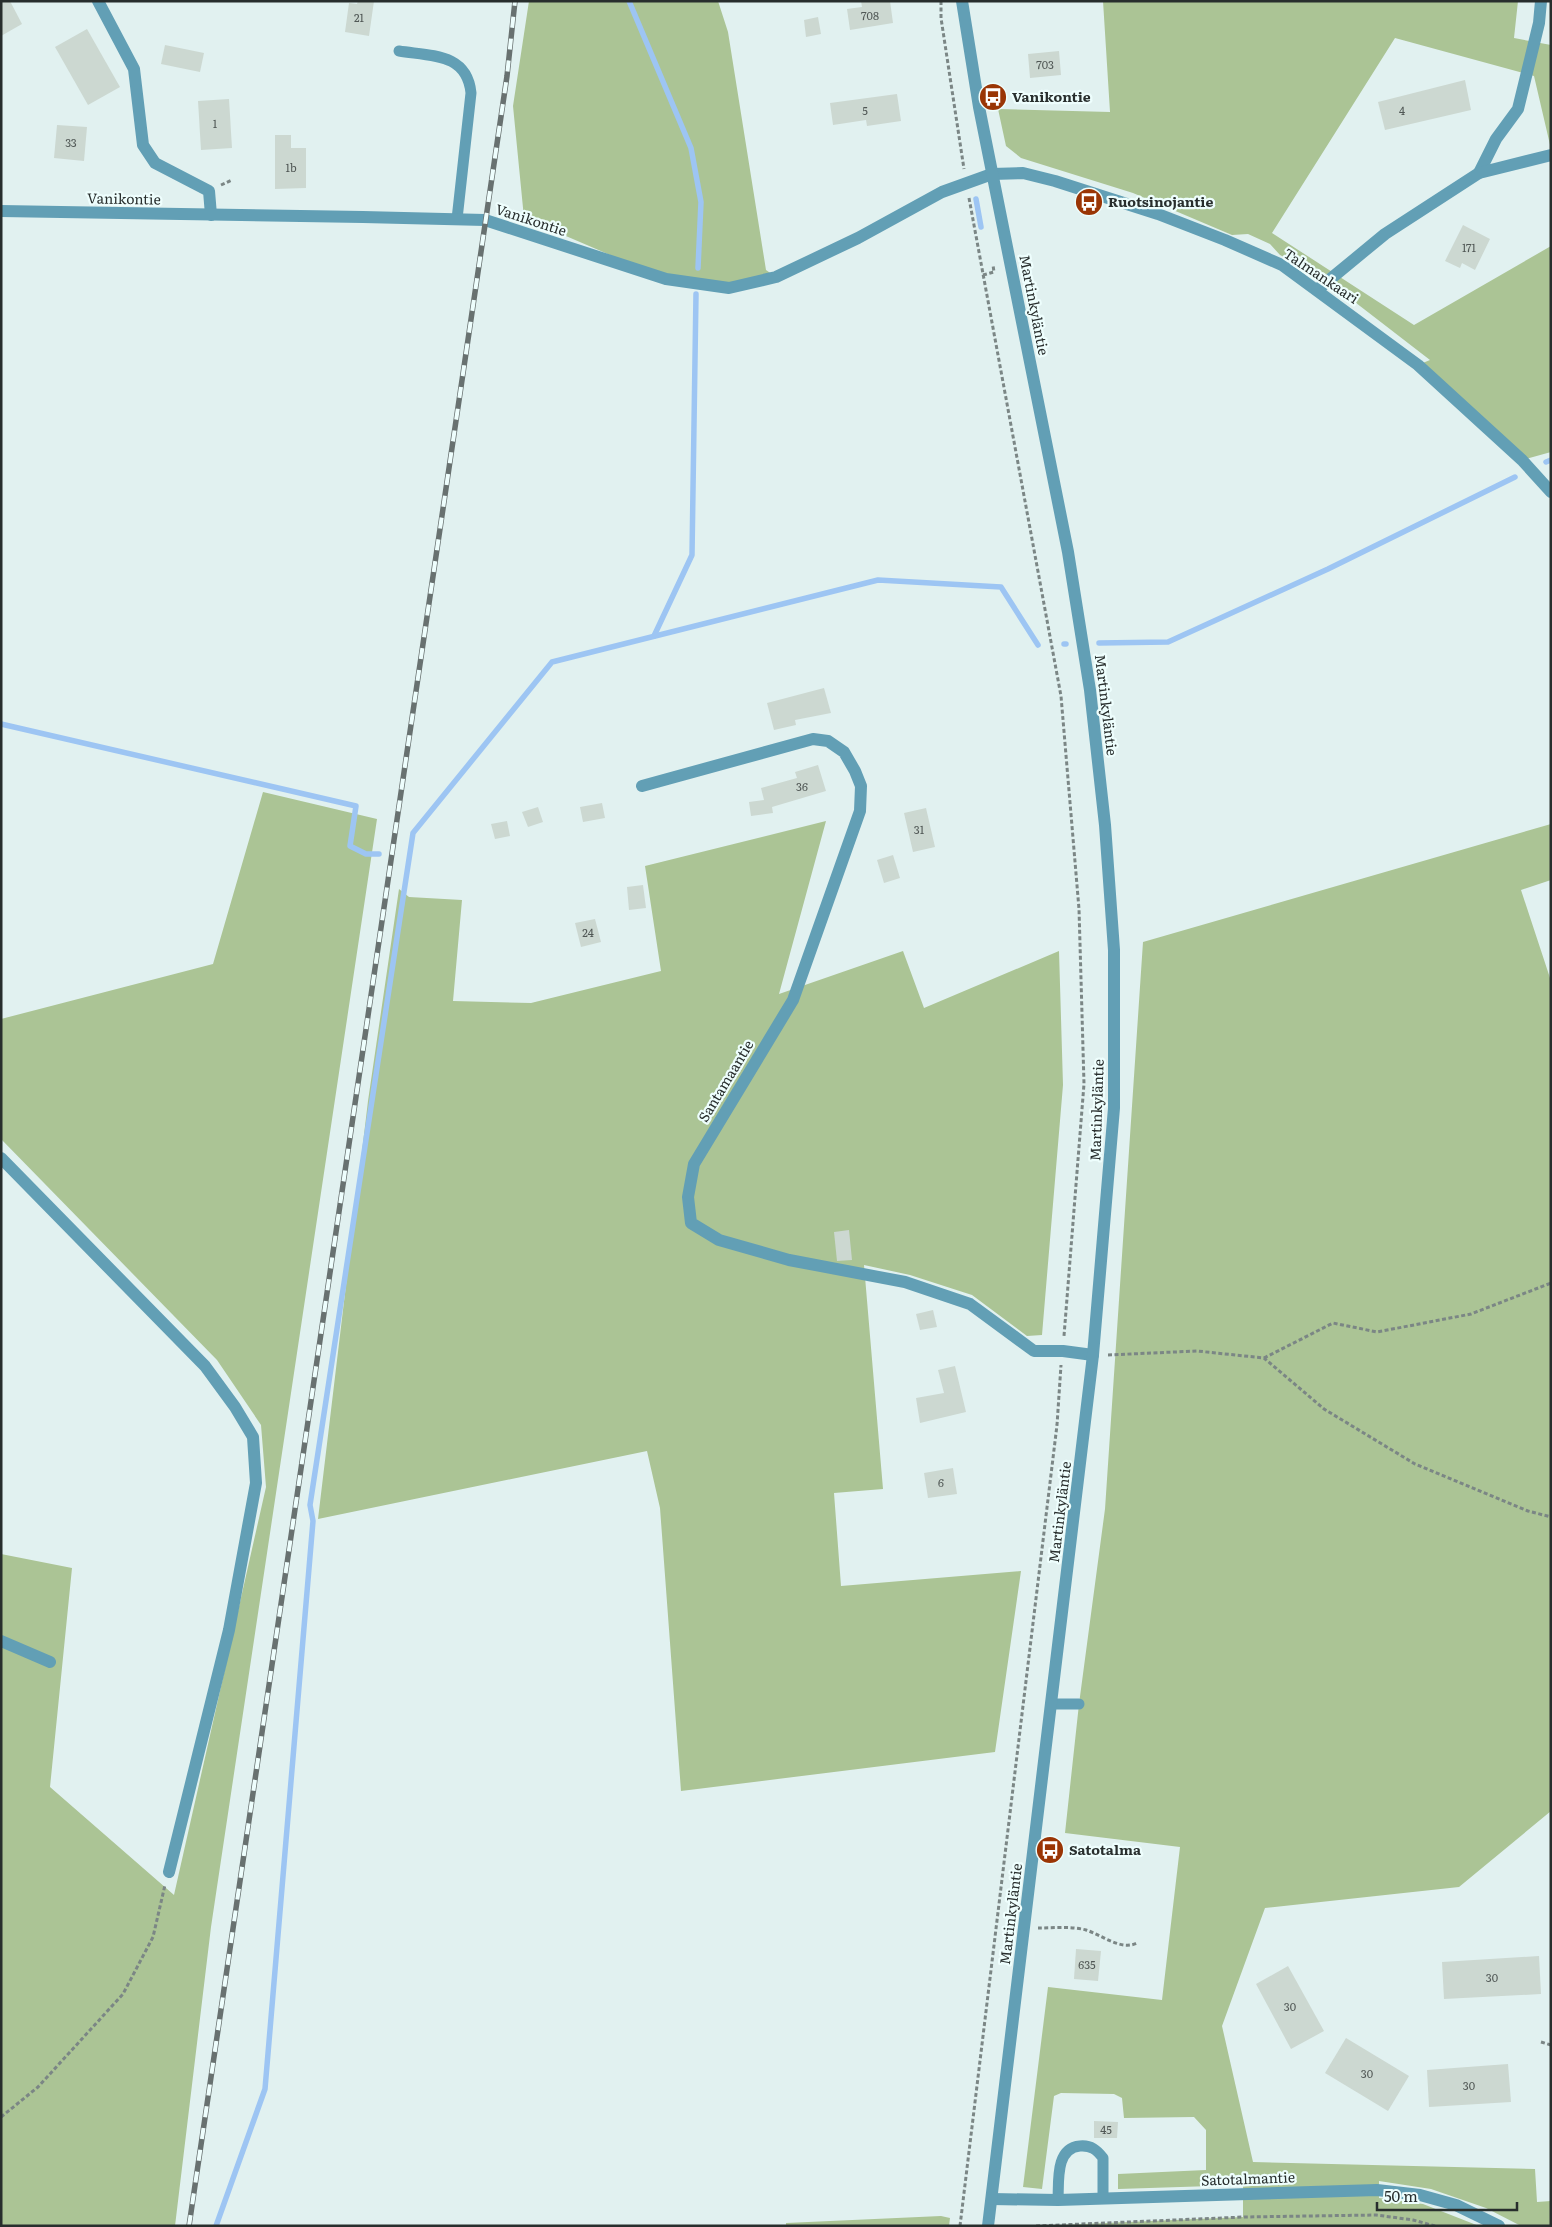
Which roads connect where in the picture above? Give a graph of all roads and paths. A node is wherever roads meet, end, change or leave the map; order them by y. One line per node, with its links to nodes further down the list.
1 (98, 1): 11 (street)
2 (941, 1): 9 (path)
3 (962, 1): 8 (street, Martinkyläntie)
4 (1542, 1): 7 (street)
5 (399, 51): 12 (lane)
6 (1551, 155): 7 (street)
7 (1480, 173): 15 (street)
8 (992, 174): 9 (street, Vanikontie); 15 (street, Talmankaari); 21 (street, Martinkyläntie)
9 (966, 182): 12 (street, Vanikontie); 14 (path)
10 (1, 212): 11 (street, Vanikontie)
11 (211, 215): 12 (street, Vanikontie)
12 (456, 219)
13 (994, 272): 14 (path)
14 (982, 275): 20 (path)
15 (1317, 290): 16 (street, Talmankaari)
16 (1551, 492)
17 (642, 786): 20 (street, Santamaantie)
18 (1, 1158): 28 (street)
19 (1551, 1283): 22 (path)
20 (1063, 1351): 21 (street, Santamaantie); 37 (path)
21 (1093, 1356): 22 (path); 26 (street, Martinkyläntie)
22 (1264, 1358): 23 (path)
23 (1551, 1517)
24 (1, 1641): 25 (street)
25 (50, 1662)
26 (1051, 1704): 27 (lane); 29 (street, Martinkyläntie)
27 (1079, 1704)
28 (168, 1872): 33 (path)
29 (1025, 1928): 30 (path); 35 (street, Martinkyläntie)
30 (1137, 1943)
31 (1541, 2042): 32 (path)
32 (1551, 2045)
33 (1, 2117)
34 (1103, 2198): 36 (street, Satotalmantie); 36 (lane); 41 (street, Satotalmantie)
35 (992, 2199): 36 (street, Satotalmantie); 38 (street, Martinkyläntie)
36 (1058, 2200)
37 (960, 2226)
38 (988, 2226)
39 (1036, 2226): 40 (path)
40 (1435, 2226)
41 (1500, 2226)

